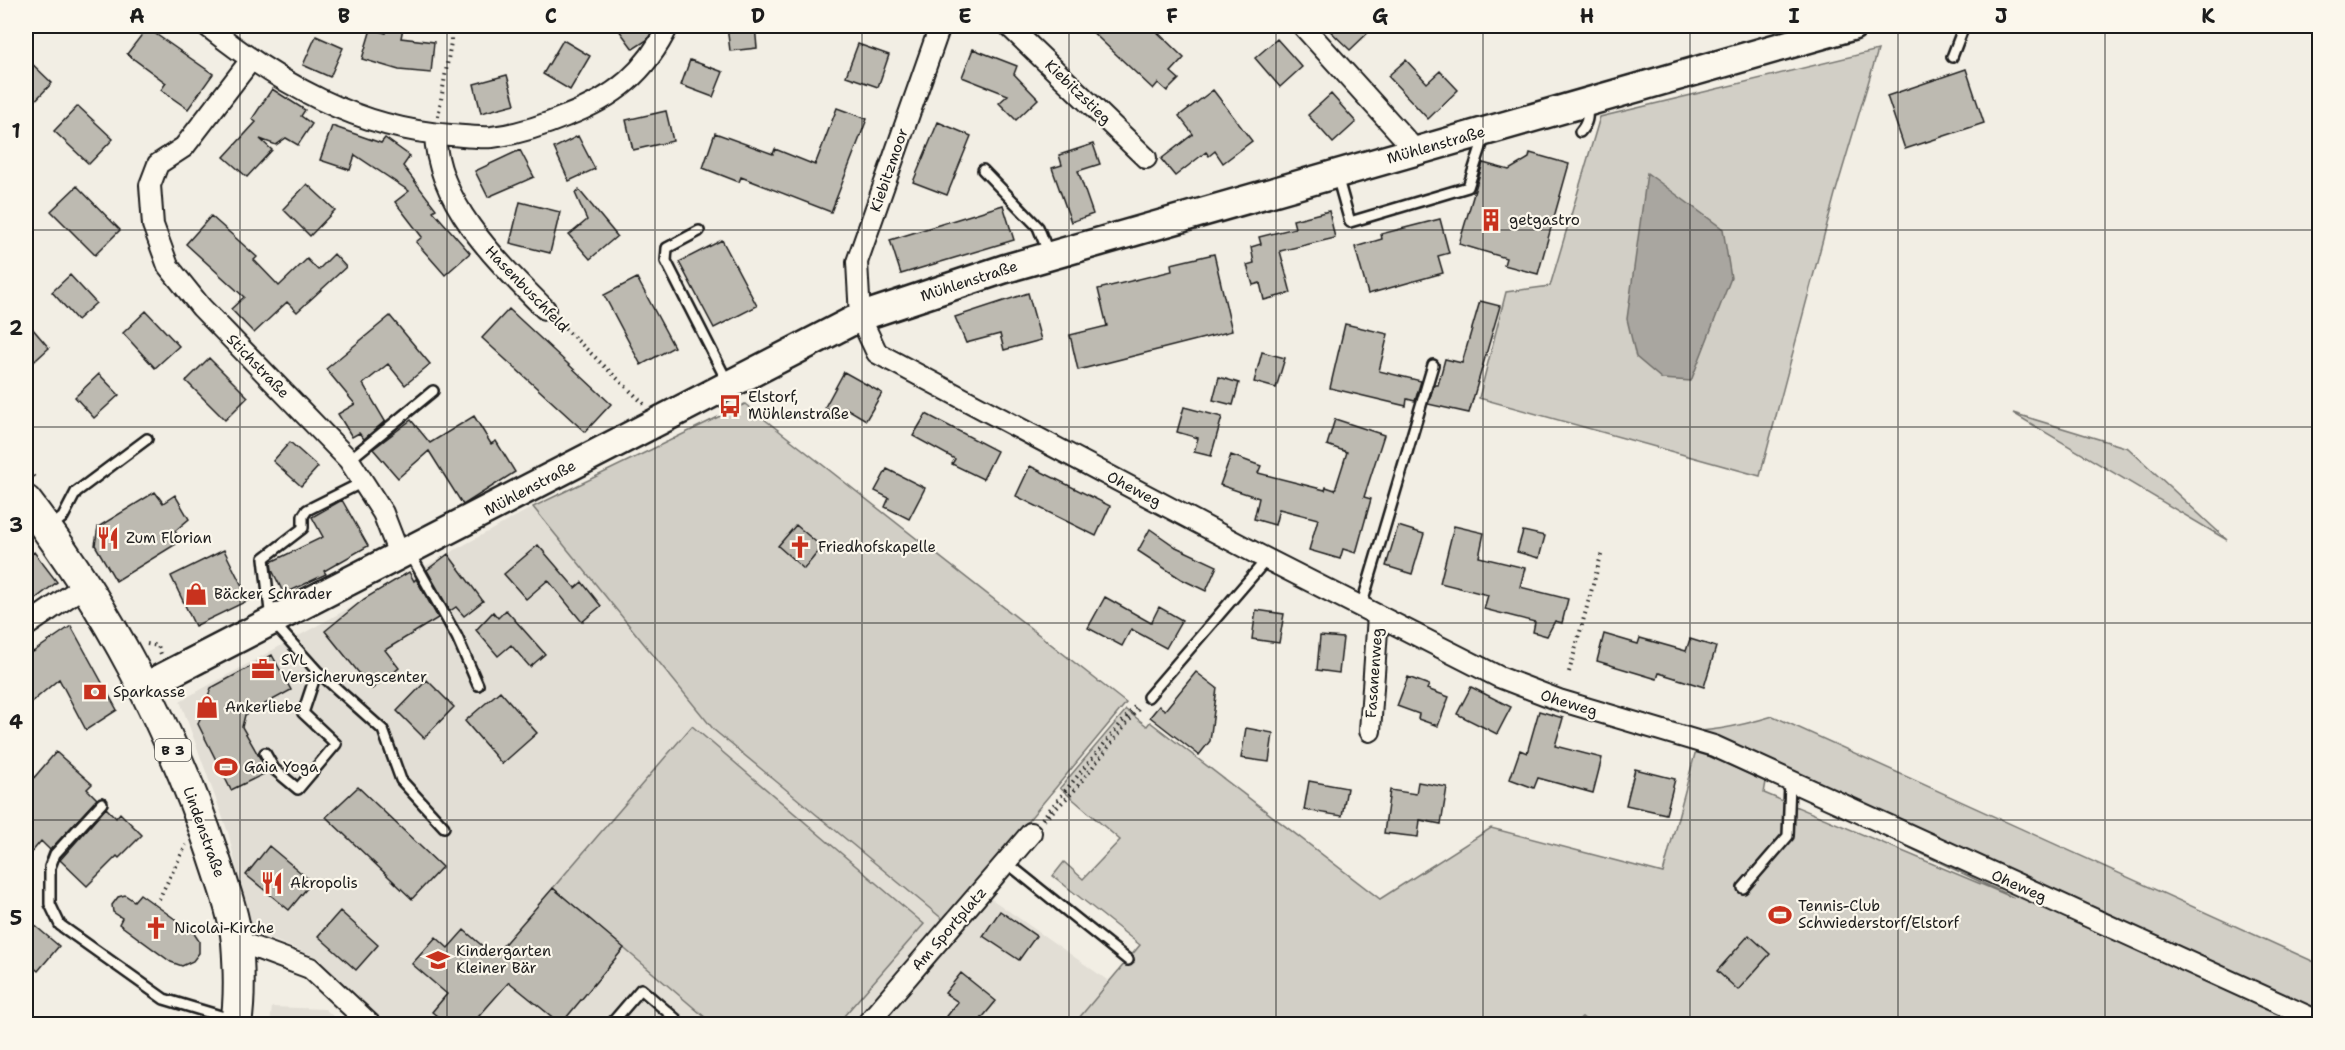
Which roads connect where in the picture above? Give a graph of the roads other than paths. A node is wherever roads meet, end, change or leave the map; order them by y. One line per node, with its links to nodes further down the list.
1 (207, 26): 9 (street)
2 (668, 26): 13 (street)
3 (940, 26): 21 (street, Kiebitzmoor)
4 (1009, 26): 15 (street, Kiebitzstieg)
5 (1303, 26): 14 (street)
6 (1853, 26): 10 (main road, Mühlenstraße)
7 (1964, 26): 8 (lane)
8 (1952, 57)
9 (250, 61): 13 (street); 26 (street, Stichstraße)
10 (1585, 103): 11 (lane); 12 (main road, Mühlenstraße)
11 (1580, 132)
12 (1478, 133): 14 (main road, Mühlenstraße); 17 (lane)
13 (435, 134): 20 (street, Hasenbuschfeld)
14 (1416, 151): 17 (main road, Mühlenstraße)
15 (1146, 158)
16 (982, 170): 19 (lane)
17 (1336, 174): 19 (main road, Mühlenstraße)
18 (699, 231): 23 (lane)
19 (1050, 256): 21 (main road, Mühlenstraße)
20 (545, 309)
21 (860, 317): 23 (main road, Mühlenstraße); 31 (street, Oheweg)
22 (1432, 364): 33 (lane)
23 (729, 384): 30 (main road, Mühlenstraße)
24 (433, 391): 26 (lane)
25 (147, 439): 29 (lane)
26 (349, 460): 27 (street, Stichstraße)
27 (363, 482): 30 (street, Stichstraße); 34 (lane)
28 (26, 501): 29 (main road, Lindenstraße / B 3)
29 (48, 529): 32 (main road, Lindenstraße / B 3)
30 (405, 554): 34 (main road, Mühlenstraße); 37 (lane)
31 (1268, 559): 33 (street, Oheweg); 39 (lane)
32 (84, 586): 35 (street); 38 (main road, Lindenstraße / B 3)
33 (1370, 612): 40 (street, Fasanenweg); 42 (street, Oheweg)
34 (271, 620): 36 (lane); 38 (main road, Mühlenstraße)
35 (26, 626)
36 (317, 671): 41 (lane); 44 (lane)
37 (478, 685)
38 (144, 687): 48 (main road, Lindenstraße / B 3)
39 (1148, 697)
40 (1370, 731)
41 (265, 753)
42 (1790, 783): 47 (lane); 50 (street, Oheweg)
43 (102, 803): 51 (lane)
44 (444, 827)
45 (1030, 833): 46 (street, Am Sportplatz)
46 (1006, 862): 49 (lane); 55 (street, Am Sportplatz)
47 (1743, 888)
48 (237, 940): 51 (main road, Lindenstraße / B 3); 52 (street)
49 (1128, 960)
50 (2319, 1022)
51 (236, 1023)
52 (370, 1024)
53 (611, 1024): 54 (lane)
54 (673, 1024)
55 (867, 1024)

